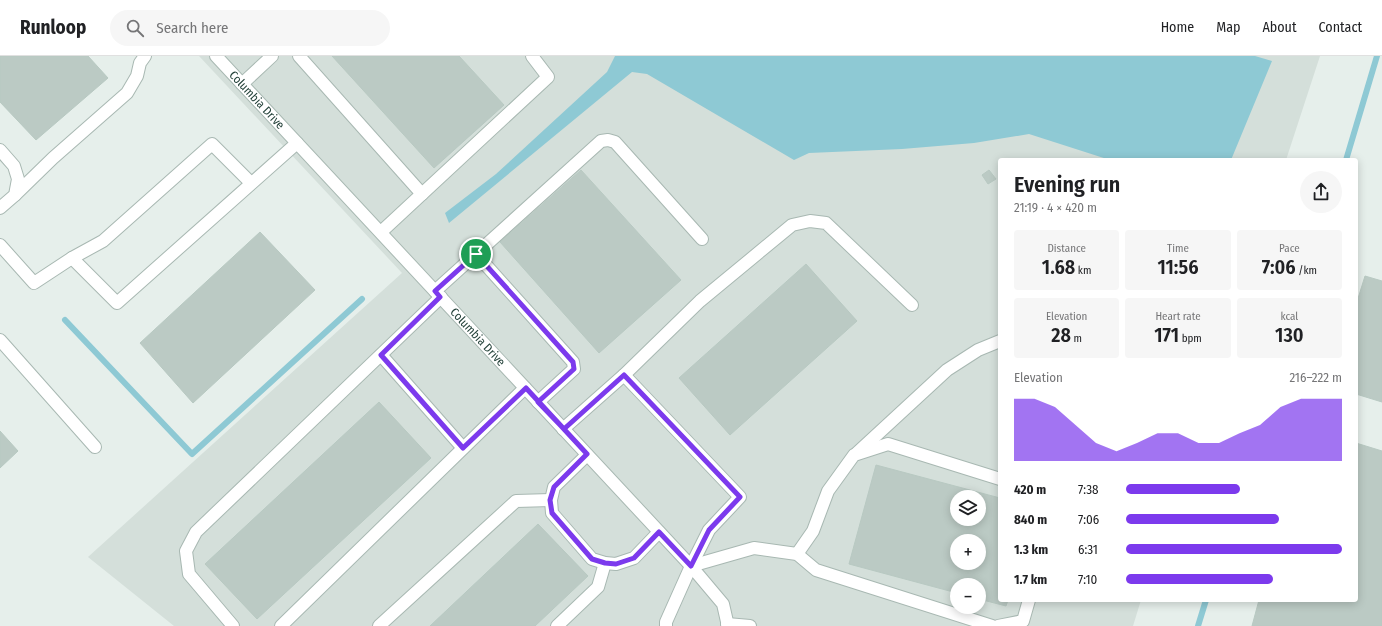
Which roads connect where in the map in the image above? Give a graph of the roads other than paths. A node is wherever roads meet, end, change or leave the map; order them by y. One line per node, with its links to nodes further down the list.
1 (145, 56): 11 (street)
2 (216, 56): 6 (street, Columbia Drive)
3 (272, 56): 6 (street)
4 (299, 56): 10 (street)
5 (532, 56): 10 (street)
6 (242, 84): 7 (street, Columbia Drive)
7 (297, 143): 9 (street); 13 (street, Columbia Drive)
8 (0, 150): 11 (street)
9 (251, 183): 17 (street); 17 (street)
10 (422, 194): 13 (street)
11 (15, 195): 12 (street)
12 (0, 208)
13 (381, 232): 18 (street, Columbia Drive)
14 (702, 239): 16 (street)
15 (0, 245): 17 (street)
16 (476, 254): 18 (street); 25 (street)
17 (72, 258)
18 (438, 294): 22 (street); 24 (street, Columbia Drive)
19 (912, 305): 23 (street)
20 (0, 340): 27 (street)
21 (998, 342): 30 (street)
22 (381, 355): 28 (street); 39 (street)
23 (624, 375): 26 (street); 36 (street)
24 (526, 388): 25 (street, Columbia Drive); 28 (street)
25 (538, 402): 26 (street, Columbia Drive)
26 (564, 429): 29 (street, Columbia Drive)
27 (95, 447)
28 (463, 448): 40 (street)
29 (587, 454): 32 (street); 33 (street, Columbia Drive)
30 (854, 455): 31 (street); 34 (street)
31 (998, 478)
32 (550, 500): 35 (street); 41 (street)
33 (659, 532): 35 (street); 36 (street, Columbia Drive)
34 (797, 554): 36 (street); 45 (street)
35 (605, 563): 42 (street)
36 (691, 566): 38 (street, Columbia Drive); 43 (street)
37 (1028, 602): 46 (street)
38 (728, 625): 44 (street)
39 (233, 626)
40 (281, 626)
41 (380, 626)
42 (557, 626)
43 (666, 626)
44 (750, 626)
45 (992, 626)
46 (998, 626)

